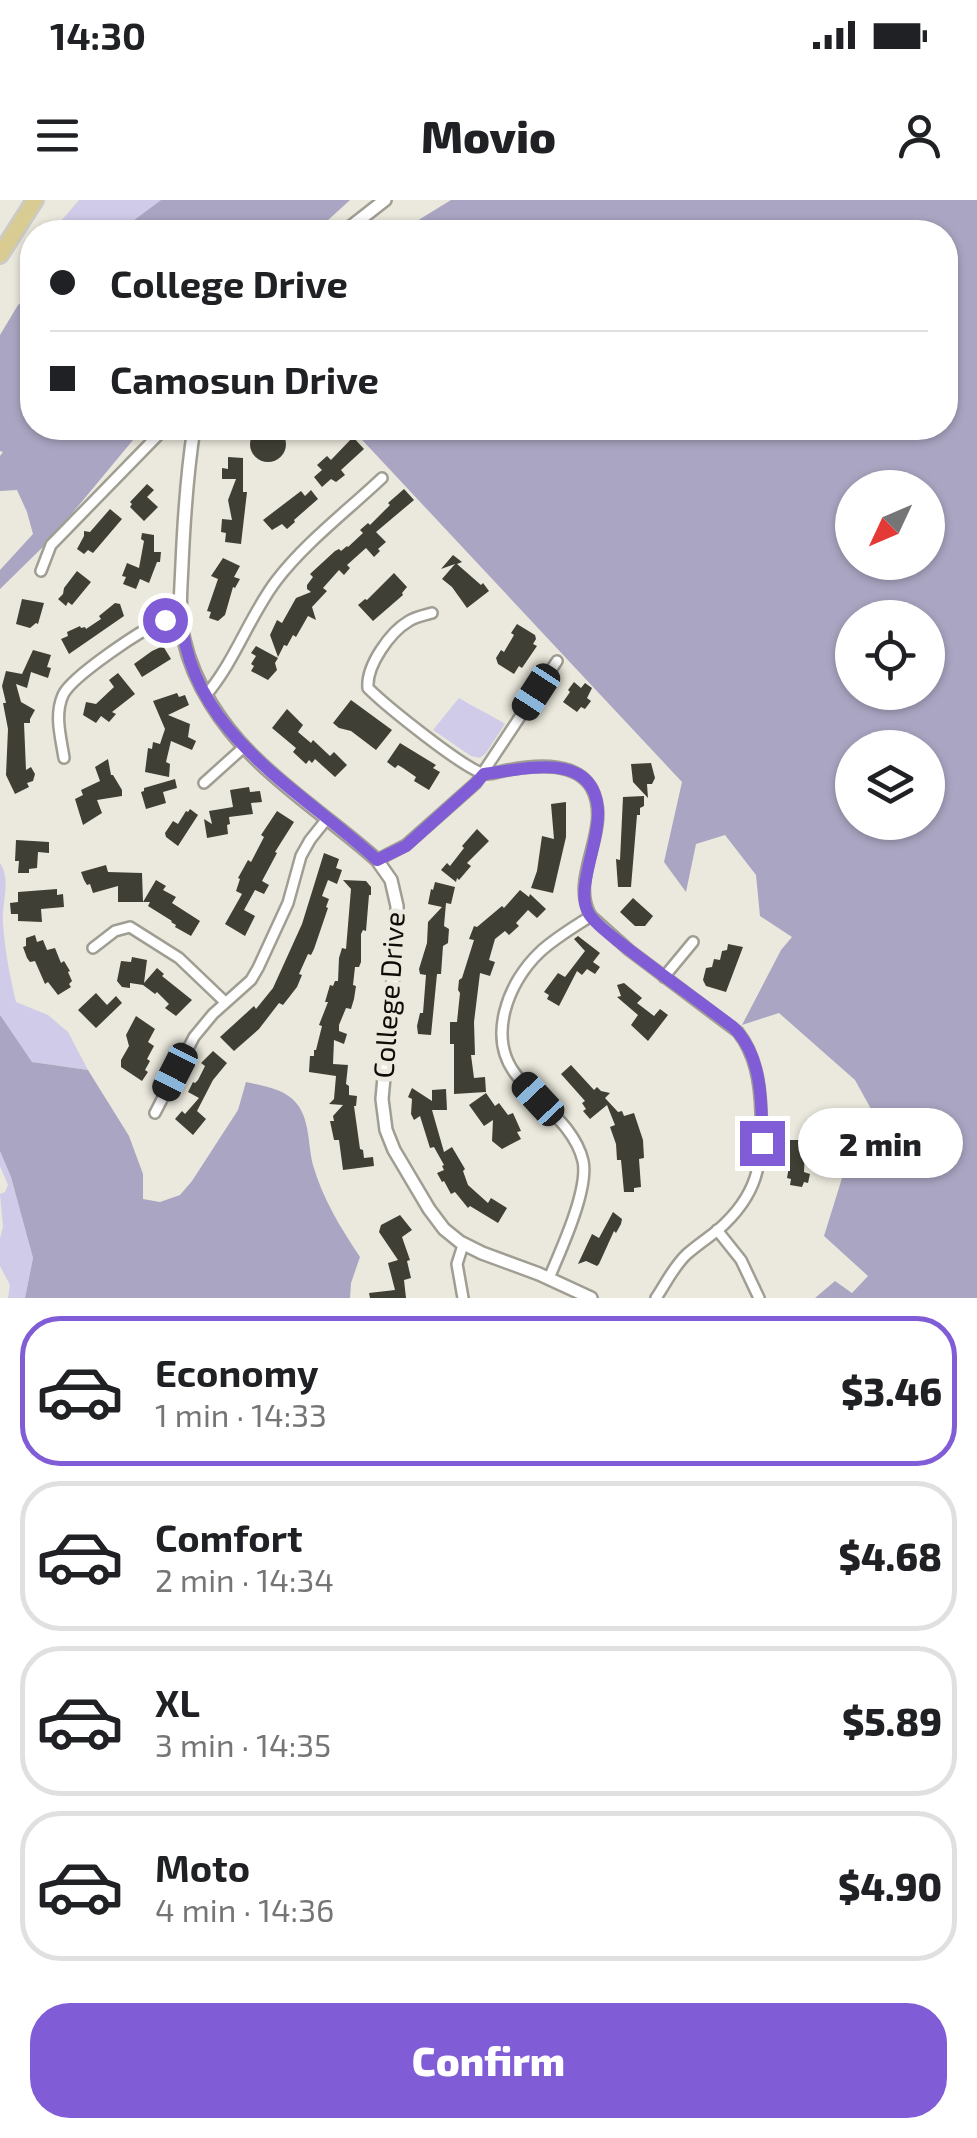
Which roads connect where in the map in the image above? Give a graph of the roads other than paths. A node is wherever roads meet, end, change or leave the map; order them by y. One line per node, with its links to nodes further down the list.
1 (385, 200): 2 (street)
2 (359, 220)
3 (20, 223): 4 (highway)
4 (0, 254)
5 (153, 440): 8 (street)
6 (193, 440): 10 (street, College Drive)
7 (382, 478): 12 (street)
8 (40, 571)
9 (432, 612): 15 (street)
10 (181, 617): 12 (street, College Drive); 14 (street)
11 (557, 660): 15 (street)
12 (206, 694): 13 (street, College Drive)
13 (244, 747): 16 (street); 17 (street, College Drive)
14 (64, 758)
15 (484, 774): 18 (street); 19 (street)
16 (204, 782)
17 (326, 820): 18 (street, College Drive); 23 (street)
18 (377, 860): 26 (street, College Drive)
19 (591, 916): 22 (street); 27 (street)
20 (692, 942): 22 (street)
21 (93, 948): 23 (street)
22 (664, 977): 25 (street)
23 (224, 1002): 24 (street)
24 (156, 1113)
25 (717, 1230): 30 (street); 31 (street)
26 (464, 1245): 27 (street, College Drive); 28 (street)
27 (549, 1278): 29 (street, College Drive)
28 (463, 1298)
29 (590, 1298)
30 (656, 1298)
31 (759, 1298)

